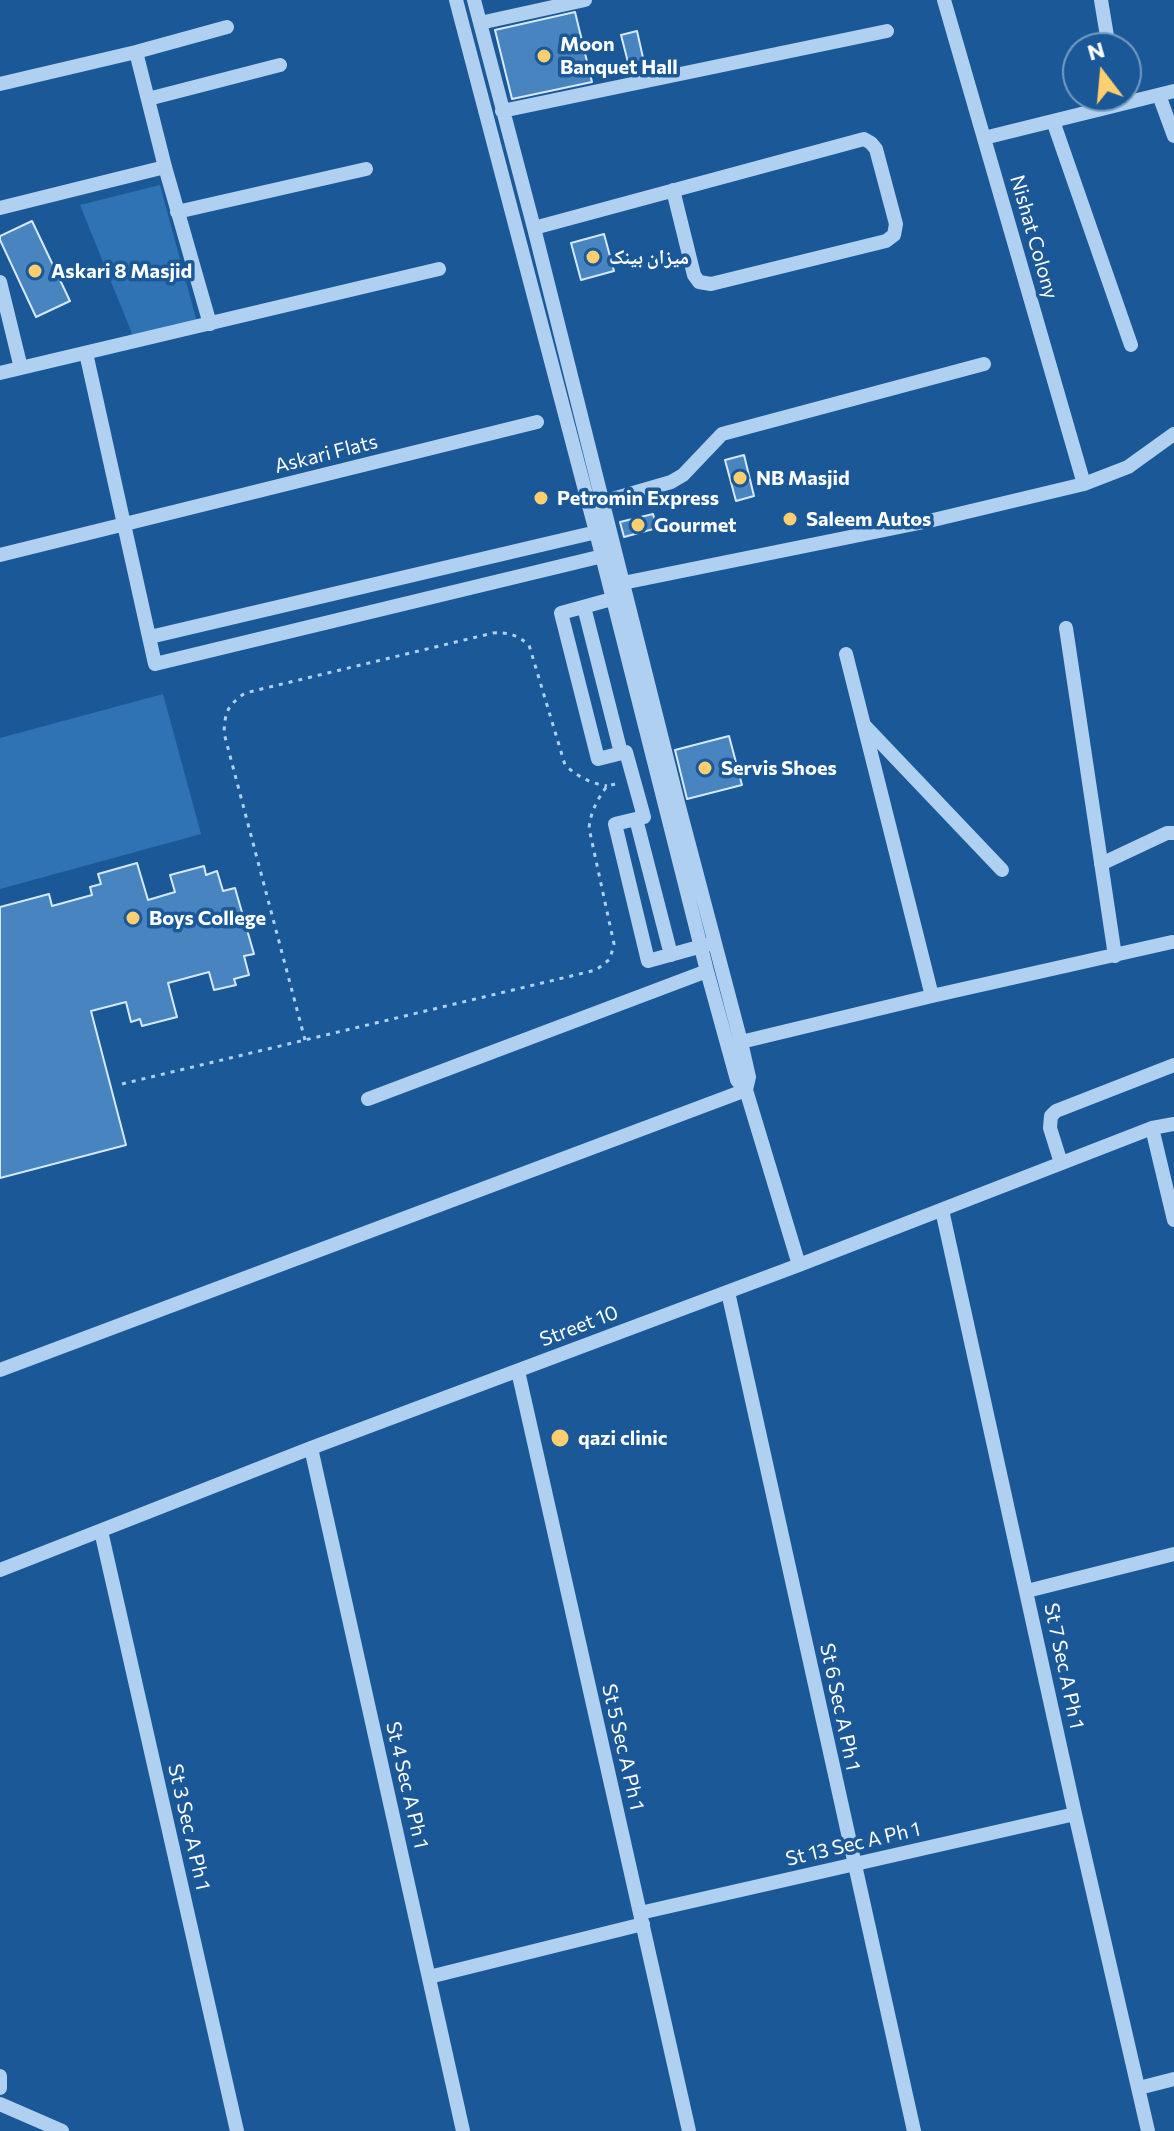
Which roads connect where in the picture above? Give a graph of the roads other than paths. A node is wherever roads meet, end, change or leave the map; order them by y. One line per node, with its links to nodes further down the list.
1 (456, 0): 41 (street)
2 (474, 0): 6 (street)
3 (585, 0): 6 (street)
4 (944, 0): 21 (street, Nishat Colony)
5 (1101, 0): 9 (street)
6 (480, 23): 17 (street)
7 (227, 27): 10 (street)
8 (887, 31): 17 (street)
9 (1106, 32)
10 (136, 52): 12 (street); 16 (street)
11 (280, 65): 16 (street)
12 (0, 84)
13 (1174, 91): 14 (street)
14 (1159, 95): 15 (street); 20 (street)
15 (1142, 97)
16 (148, 99): 22 (street)
17 (502, 111): 27 (street)
18 (1080, 112): 19 (street)
19 (1053, 121): 21 (street); 31 (street)
20 (1174, 136)
21 (984, 138): 38 (street, Nishat Colony)
22 (165, 167): 25 (street); 26 (street)
23 (366, 169): 26 (street)
24 (673, 190): 24 (street); 27 (street)
25 (0, 208)
26 (177, 212): 30 (street)
27 (534, 228): 39 (street)
28 (439, 269): 30 (street)
29 (0, 282): 34 (street)
30 (210, 324): 32 (street)
31 (1131, 345)
32 (86, 353): 34 (street); 40 (street)
33 (984, 364): 39 (street)
34 (21, 368): 35 (street)
35 (0, 373)
36 (537, 422): 40 (street, Askari Flats)
37 (1174, 434): 38 (street)
38 (1084, 484): 45 (street)
39 (602, 502): 41 (street)
40 (123, 525): 42 (street, Askari Flats); 49 (street)
41 (602, 530): 43 (street); 44 (street)
42 (0, 555)
43 (608, 555): 45 (street); 47 (street)
44 (367, 586): 47 (street); 49 (street)
45 (614, 589): 46 (street); 53 (street)
46 (584, 607): 52 (street); 52 (street)
47 (374, 612): 49 (street)
48 (1066, 628): 57 (street)
49 (150, 637)
50 (846, 654): 51 (street)
51 (865, 726): 58 (street); 64 (street)
52 (621, 753): 54 (street)
53 (663, 772): 54 (street); 60 (street)
54 (634, 780): 55 (street)
55 (636, 819): 61 (street); 61 (street)
56 (1174, 833): 57 (street)
57 (1101, 864): 62 (street)
58 (1002, 870)
59 (1172, 942): 62 (street)
60 (707, 944): 61 (street); 63 (street); 65 (street)
61 (671, 955)
62 (1115, 956): 64 (street)
63 (707, 971): 67 (street); 68 (street)
64 (932, 996): 65 (street)
65 (741, 1042): 67 (street)
66 (1174, 1065): 71 (street)
67 (746, 1090): 74 (street); 76 (street)
68 (368, 1099)
69 (1174, 1124): 70 (street, Street 10)
70 (1152, 1128): 71 (street, Street 10); 73 (street)
71 (1061, 1163): 72 (street, Street 10)
72 (942, 1210): 74 (street, Street 10); 82 (street, St 7 Sec A Ph 1)
73 (1174, 1220)
74 (799, 1265): 75 (street, Street 10)
75 (728, 1292): 77 (street, Street 10); 84 (street, St 6 Sec A Ph 1)
76 (0, 1370)
77 (518, 1371): 78 (street, Street 10); 85 (street, St 5 Sec A Ph 1)
78 (311, 1448): 79 (street, Street 10); 86 (street, St 4 Sec A Ph 1)
79 (101, 1531): 81 (street, Street 10); 93 (street, St 3 Sec A Ph 1)
80 (1174, 1554): 82 (street)
81 (0, 1570)
82 (1027, 1591): 83 (street, St 7 Sec A Ph 1)
83 (1075, 1814): 84 (street, St 13 Sec A Ph 1); 90 (street, St 7 Sec A Ph 1)
84 (854, 1864): 85 (street, St 13 Sec A Ph 1); 96 (street, St 6 Sec A Ph 1)
85 (641, 1918): 86 (street, St 13 Sec A Ph 1); 95 (street, St 5 Sec A Ph 1)
86 (429, 1977): 94 (street, St 4 Sec A Ph 1)
87 (0, 2076): 89 (street)
88 (1174, 2079): 90 (street)
89 (0, 2088)
90 (1139, 2088): 97 (street, St 7 Sec A Ph 1)
91 (0, 2104): 92 (street)
92 (62, 2131)
93 (237, 2131)
94 (463, 2131)
95 (689, 2131)
96 (914, 2131)
97 (1148, 2131)

